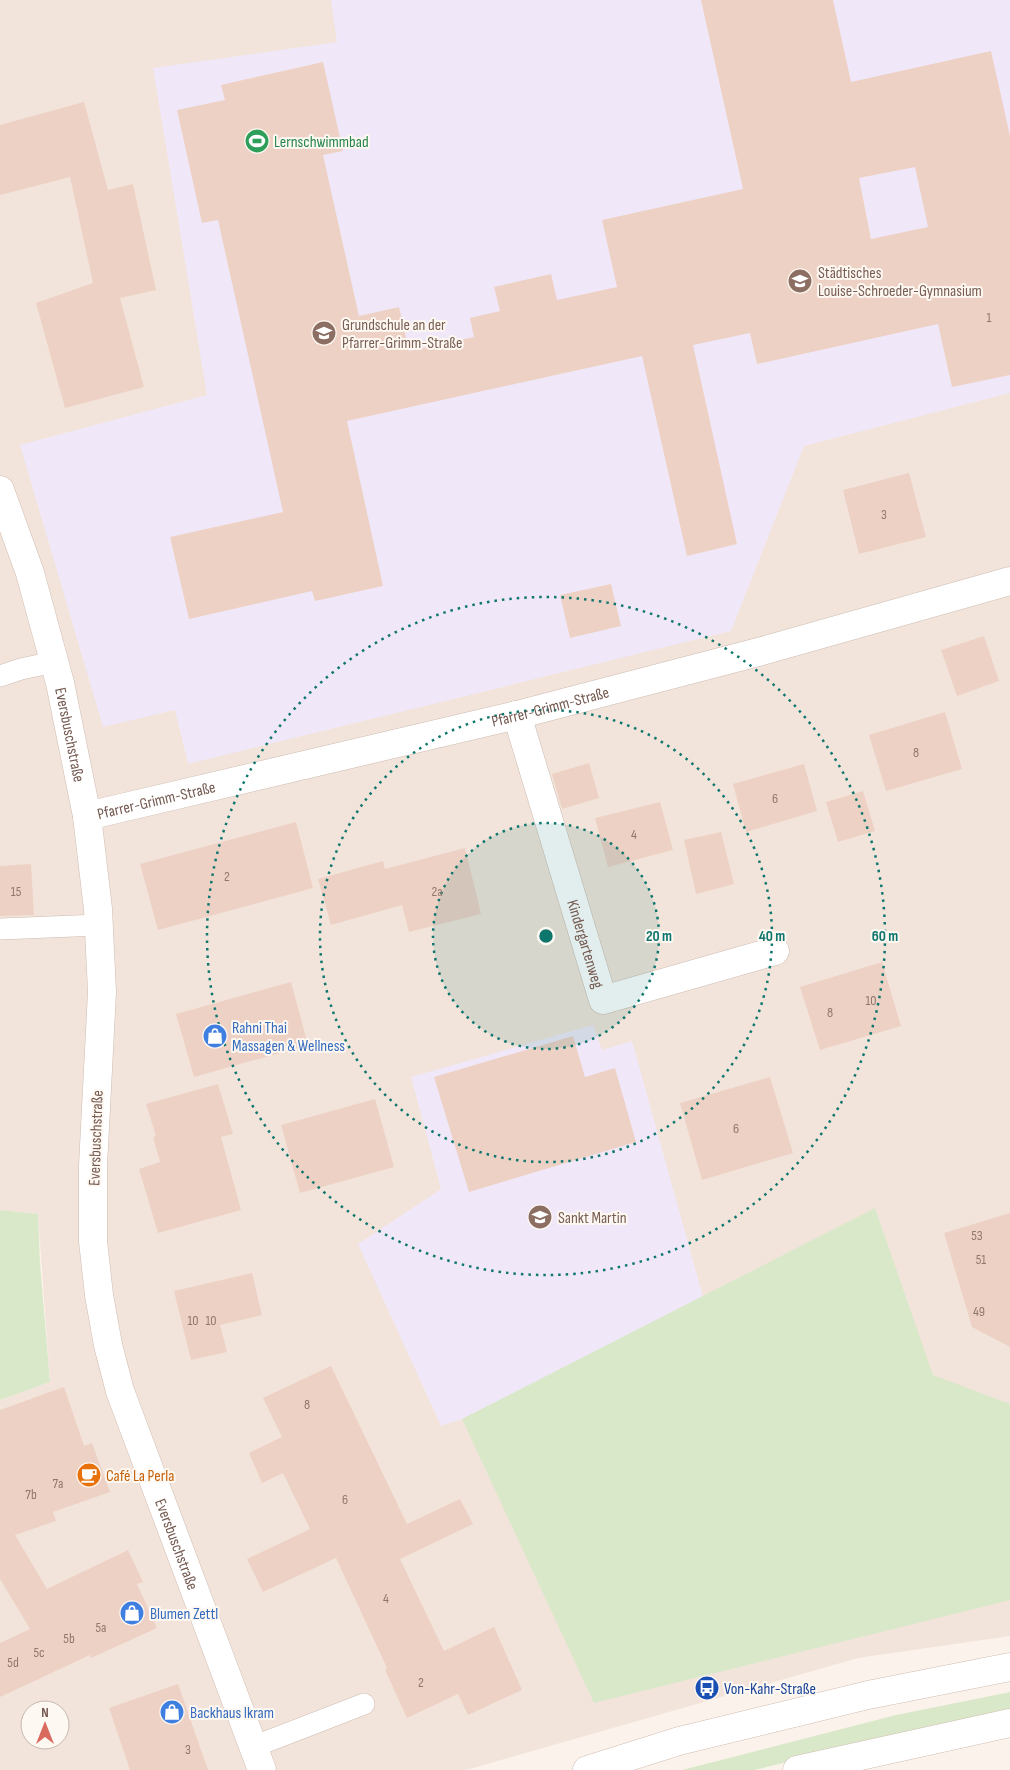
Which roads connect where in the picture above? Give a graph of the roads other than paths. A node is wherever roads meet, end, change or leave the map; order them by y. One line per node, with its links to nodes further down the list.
1 (0, 490): 3 (main road, Eversbuschstraße)
2 (1010, 581): 5 (main road, Pfarrer-Grimm-Straße)
3 (54, 662): 4 (lane); 6 (main road, Eversbuschstraße)
4 (0, 676)
5 (517, 715): 6 (main road, Pfarrer-Grimm-Straße); 9 (main road, Kindergartenweg)
6 (87, 816): 7 (main road, Eversbuschstraße)
7 (99, 925): 8 (lane); 13 (main road, Eversbuschstraße)
8 (0, 929)
9 (775, 951)
10 (1010, 1667): 14 (main road)
11 (364, 1704): 13 (lane)
12 (1010, 1723): 15 (main road)
13 (257, 1758)
14 (587, 1770)
15 (797, 1770)

